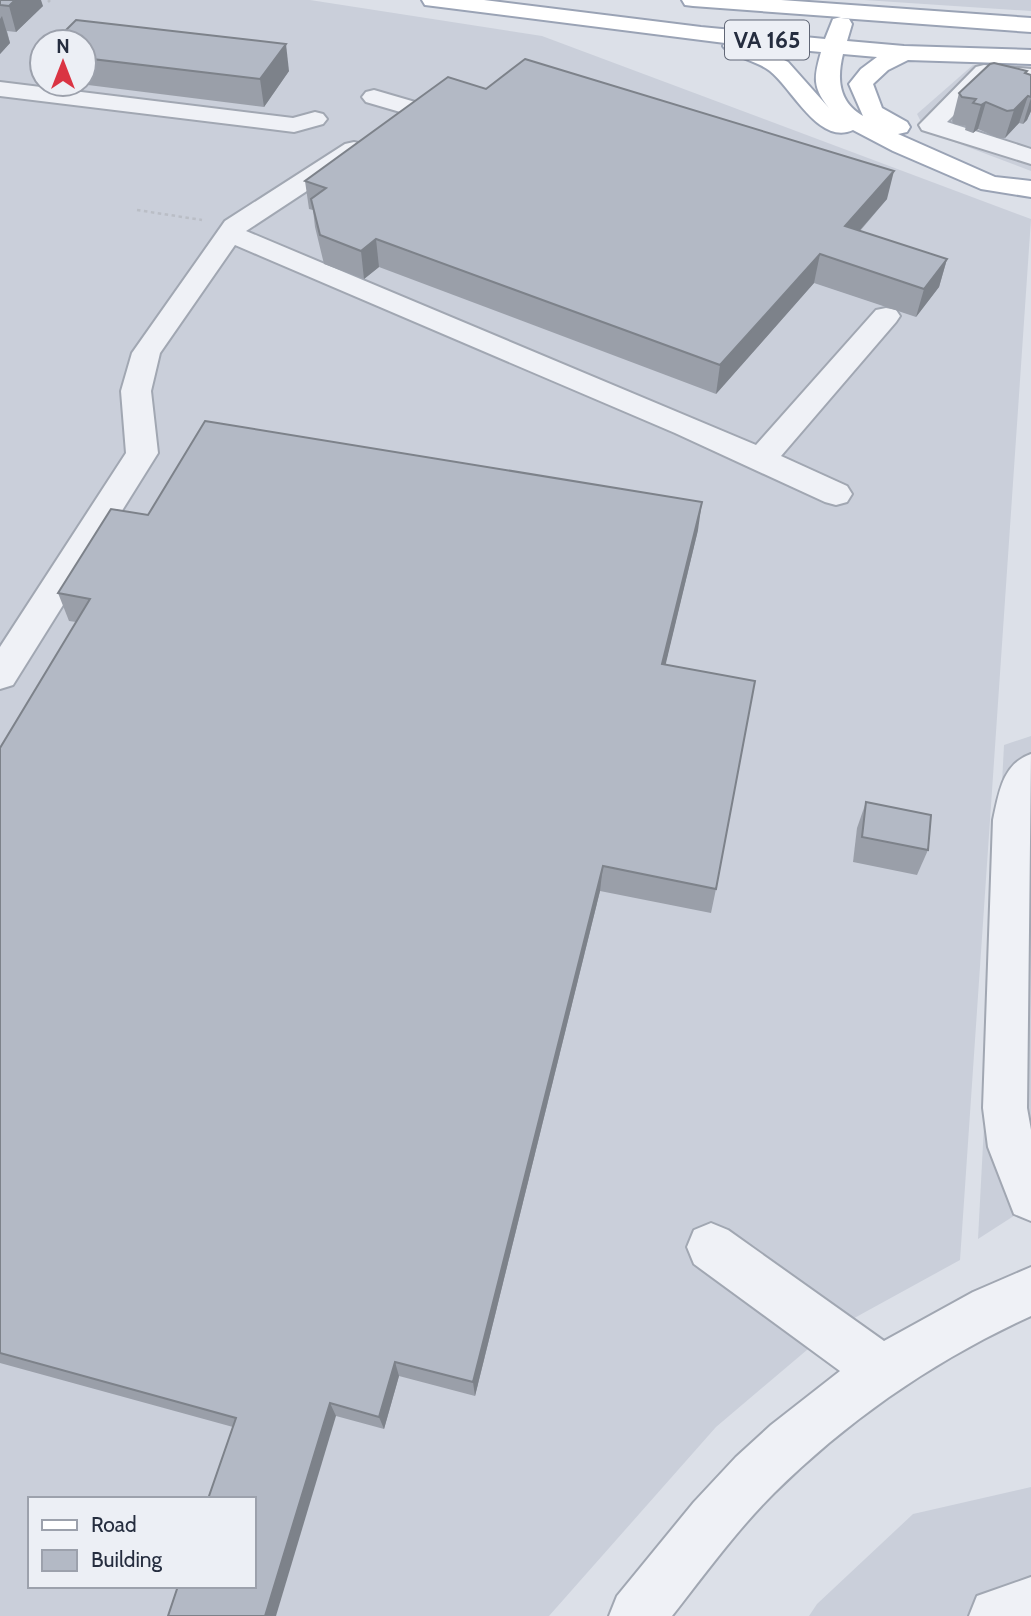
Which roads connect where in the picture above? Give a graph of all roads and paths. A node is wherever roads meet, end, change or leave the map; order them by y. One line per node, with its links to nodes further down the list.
1 (433, 0): 5 (main road, VA 165)
2 (706, 1): 3 (main road, VA 165)
3 (845, 12): 4 (main road, VA 165); 6 (main road)
4 (1031, 24)
5 (701, 34): 6 (main road, VA 165); 13 (main road)
6 (834, 46): 7 (main road, VA 165); 13 (main road)
7 (904, 53): 8 (main road, VA 165); 15 (main road)
8 (1031, 57)
9 (1031, 76): 14 (street)
10 (0, 89): 12 (street)
11 (374, 97): 17 (street)
12 (315, 118)
13 (902, 146): 15 (main road)
14 (1031, 157)
15 (1027, 183)
16 (137, 210): 17 (path)
17 (233, 229): 19 (street); 21 (street)
18 (886, 316): 19 (street)
19 (761, 459): 20 (street)
20 (836, 494)
21 (0, 676)
22 (1031, 769): 23 (street)
23 (1031, 1198)
24 (711, 1247): 26 (street)
25 (1031, 1291): 26 (street)
26 (883, 1371): 28 (street)
27 (1031, 1605): 29 (street)
28 (637, 1616)
29 (997, 1616)

